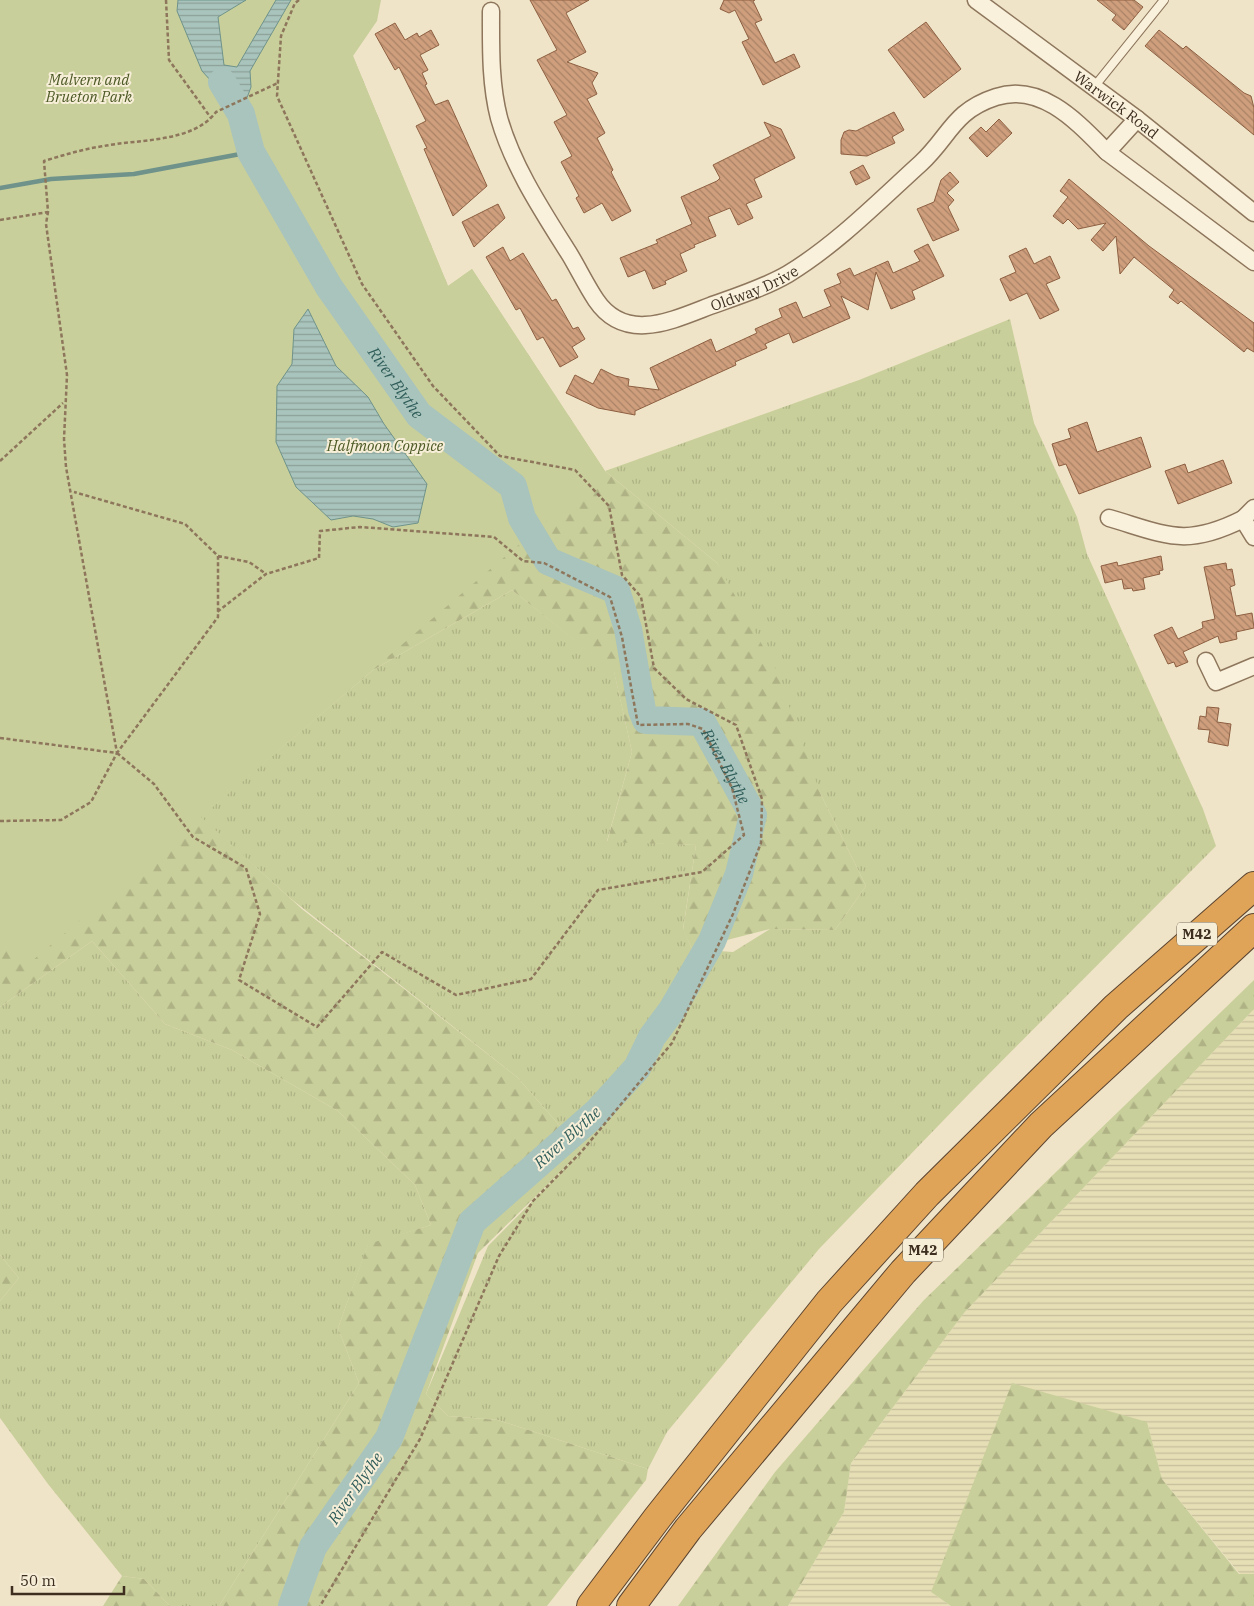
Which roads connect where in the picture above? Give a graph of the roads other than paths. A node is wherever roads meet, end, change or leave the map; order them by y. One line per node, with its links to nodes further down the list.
1 (976, 0): 4 (street, Warwick Road)
2 (1164, 0): 4 (lane)
3 (491, 10): 6 (street, Oldway Drive)
4 (1094, 87): 5 (street, Warwick Road)
5 (1137, 119): 6 (street); 7 (street, Warwick Road)
6 (1107, 152): 8 (street)
7 (1254, 213)
8 (1254, 262)
9 (1248, 513): 10 (street); 11 (street)
10 (1109, 518)
11 (1254, 537)
12 (1206, 661): 13 (street)
13 (1254, 666)
14 (1254, 886): 16 (highway, M42)
15 (1254, 928): 17 (highway, M42)
16 (591, 1606)
17 (631, 1606)

